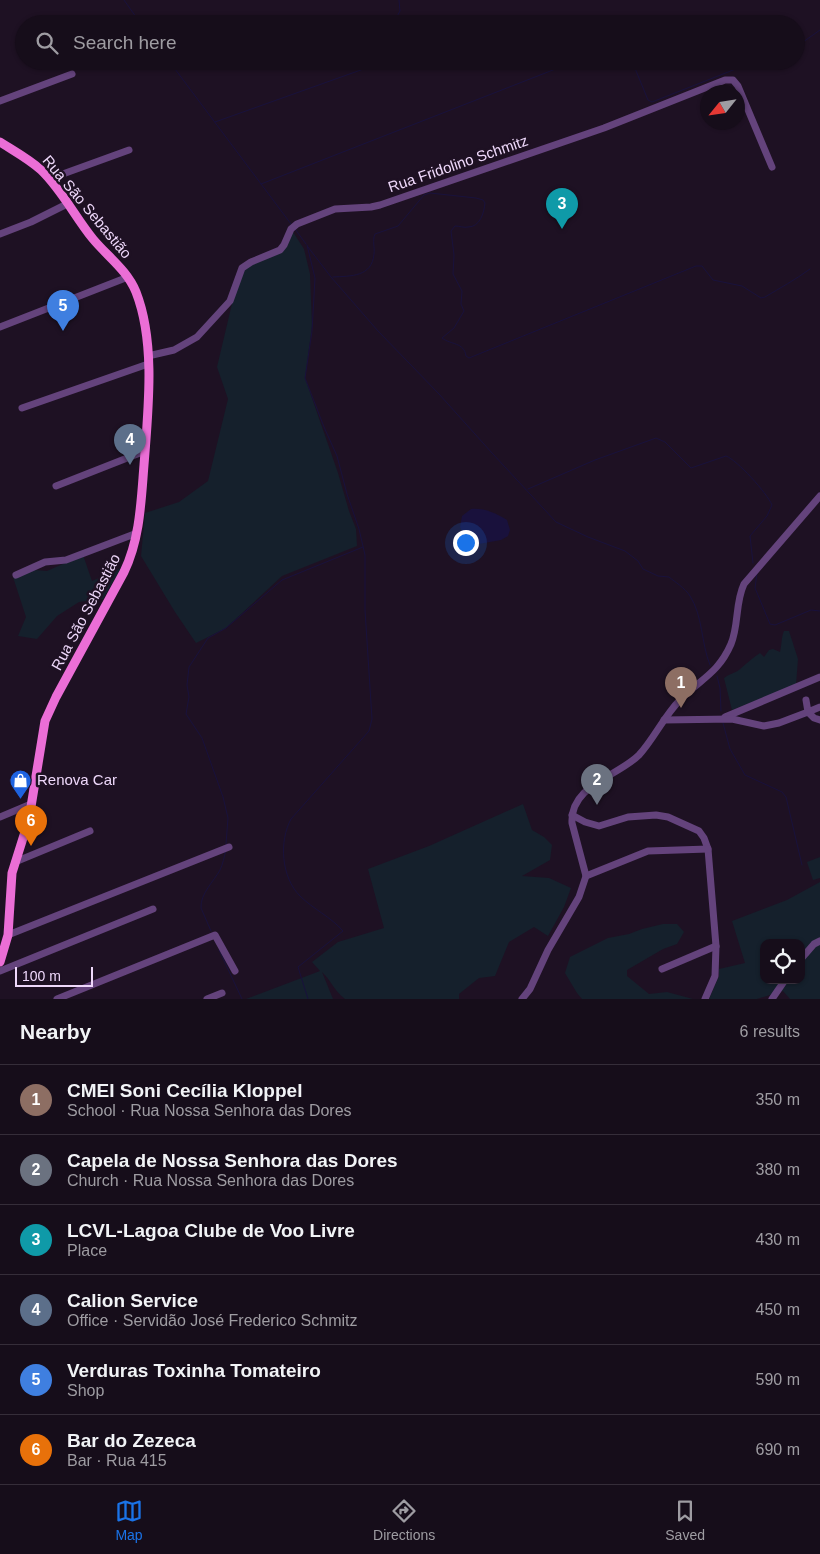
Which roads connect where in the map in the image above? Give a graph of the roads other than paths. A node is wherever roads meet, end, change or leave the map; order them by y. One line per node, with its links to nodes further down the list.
1 (72, 74): 2 (street)
2 (0, 101)
3 (0, 142): 6 (main road, Rua São Sebastião)
4 (128, 150): 6 (street)
5 (772, 166): 11 (street, Rua Fridolino Schmitz)
6 (50, 180): 7 (main road, Rua São Sebastião)
7 (67, 204): 8 (street); 9 (main road, Rua São Sebastião)
8 (0, 234)
9 (128, 277): 10 (street); 11 (main road, Rua São Sebastião)
10 (0, 327)
11 (148, 360): 12 (street, Rua Fridolino Schmitz); 13 (main road, Rua São Sebastião)
12 (22, 408)
13 (145, 449): 14 (street); 15 (street); 17 (main road, Rua São Sebastião)
14 (92, 468)
15 (56, 486)
16 (820, 496): 24 (street)
17 (137, 533): 18 (street); 26 (main road, Rua São Sebastião)
18 (16, 575)
19 (820, 677): 23 (street)
20 (806, 700): 22 (street)
21 (820, 707): 22 (street)
22 (808, 712): 23 (street); 25 (street)
23 (720, 719): 24 (street)
24 (664, 720): 27 (street)
25 (820, 720)
26 (31, 804): 28 (street); 32 (main road, Rua São Sebastião)
27 (572, 815): 31 (street); 33 (street)
28 (0, 816)
29 (90, 831): 32 (street)
30 (229, 847): 35 (street)
31 (708, 849): 33 (street); 37 (street)
32 (15, 862): 35 (main road, Rua São Sebastião)
33 (586, 876): 48 (street)
34 (153, 908): 43 (street)
35 (8, 936): 38 (main road, Rua São Sebastião)
36 (820, 941): 39 (street)
37 (716, 946): 41 (street); 49 (street)
38 (2, 951): 40 (main road, Rua São Sebastião)
39 (805, 954)
40 (0, 962)
41 (662, 969)
42 (235, 971): 46 (street)
43 (0, 972)
44 (782, 984): 50 (street)
45 (222, 993): 47 (street)
46 (57, 999)
47 (207, 999)
48 (522, 999)
49 (705, 999)
50 (772, 999)

